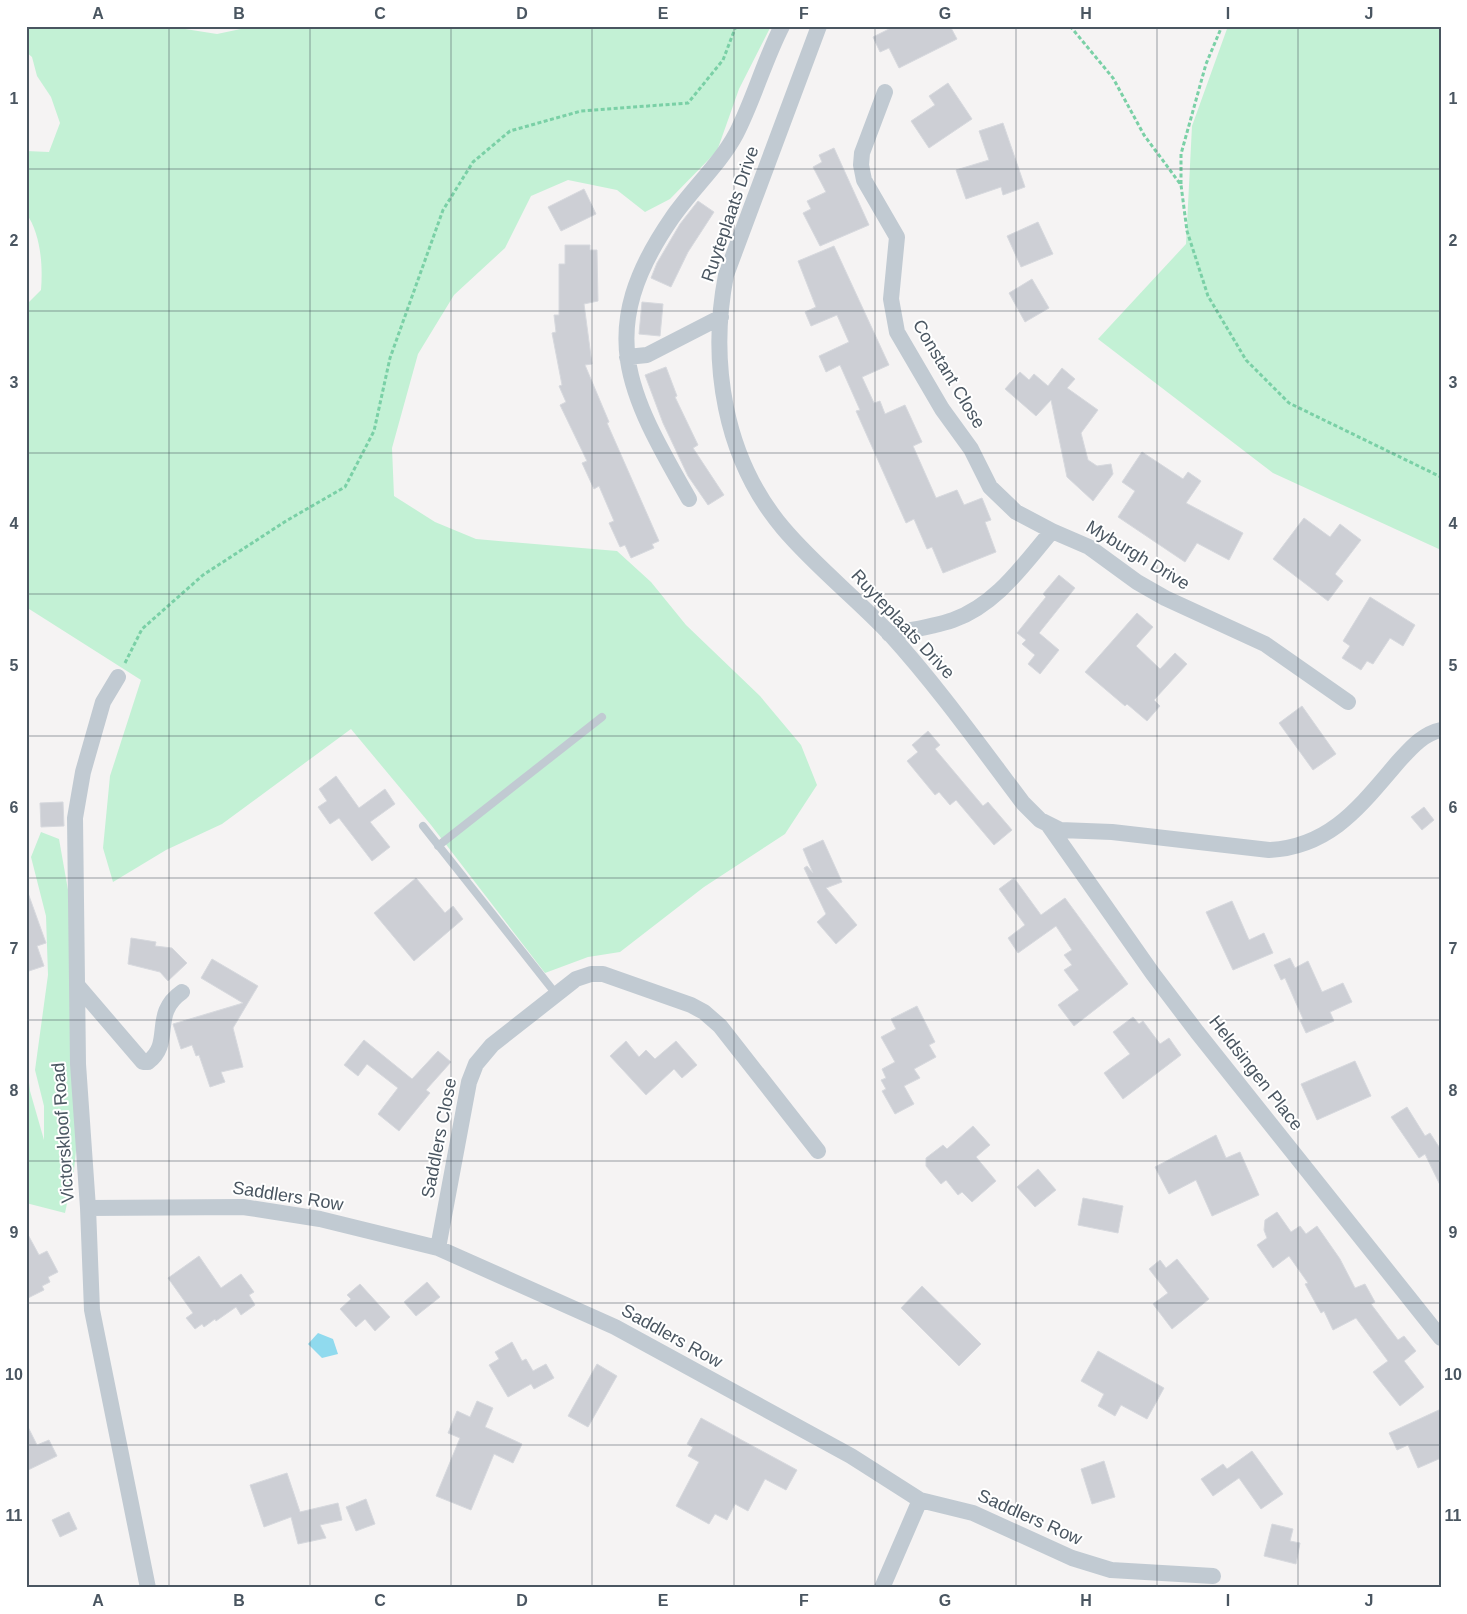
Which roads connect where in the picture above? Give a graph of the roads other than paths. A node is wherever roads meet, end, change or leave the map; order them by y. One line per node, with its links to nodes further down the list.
1 (782, 26): 5 (street)
2 (819, 26): 4 (street, Ruyteplaats Drive)
3 (885, 92): 7 (street, Constant Close)
4 (721, 317): 5 (street); 8 (street, Ruyteplaats Drive)
5 (627, 357): 6 (street)
6 (689, 499)
7 (1052, 531): 8 (street); 10 (street, Myburgh Drive)
8 (889, 634): 14 (street, Ruyteplaats Drive)
9 (118, 677): 16 (street, Victorskloof Road)
10 (1348, 702)
11 (602, 717): 15 (lane)
12 (1441, 730): 14 (street, Ruyteplaats Drive)
13 (423, 826): 15 (lane)
14 (1049, 826): 22 (street, Heldsingen Place)
15 (438, 846): 18 (lane)
16 (77, 985): 17 (street); 20 (street, Victorskloof Road)
17 (182, 992)
18 (556, 994): 19 (street, Saddlers Close); 21 (street, Saddlers Close)
19 (818, 1151)
20 (88, 1208): 21 (street, Saddlers Row); 25 (street, Victorskloof Road)
21 (438, 1248): 23 (street, Saddlers Row)
22 (1441, 1338)
23 (920, 1500): 24 (street, Saddlers Row); 26 (street)
24 (1213, 1576)
25 (148, 1588)
26 (882, 1588)

